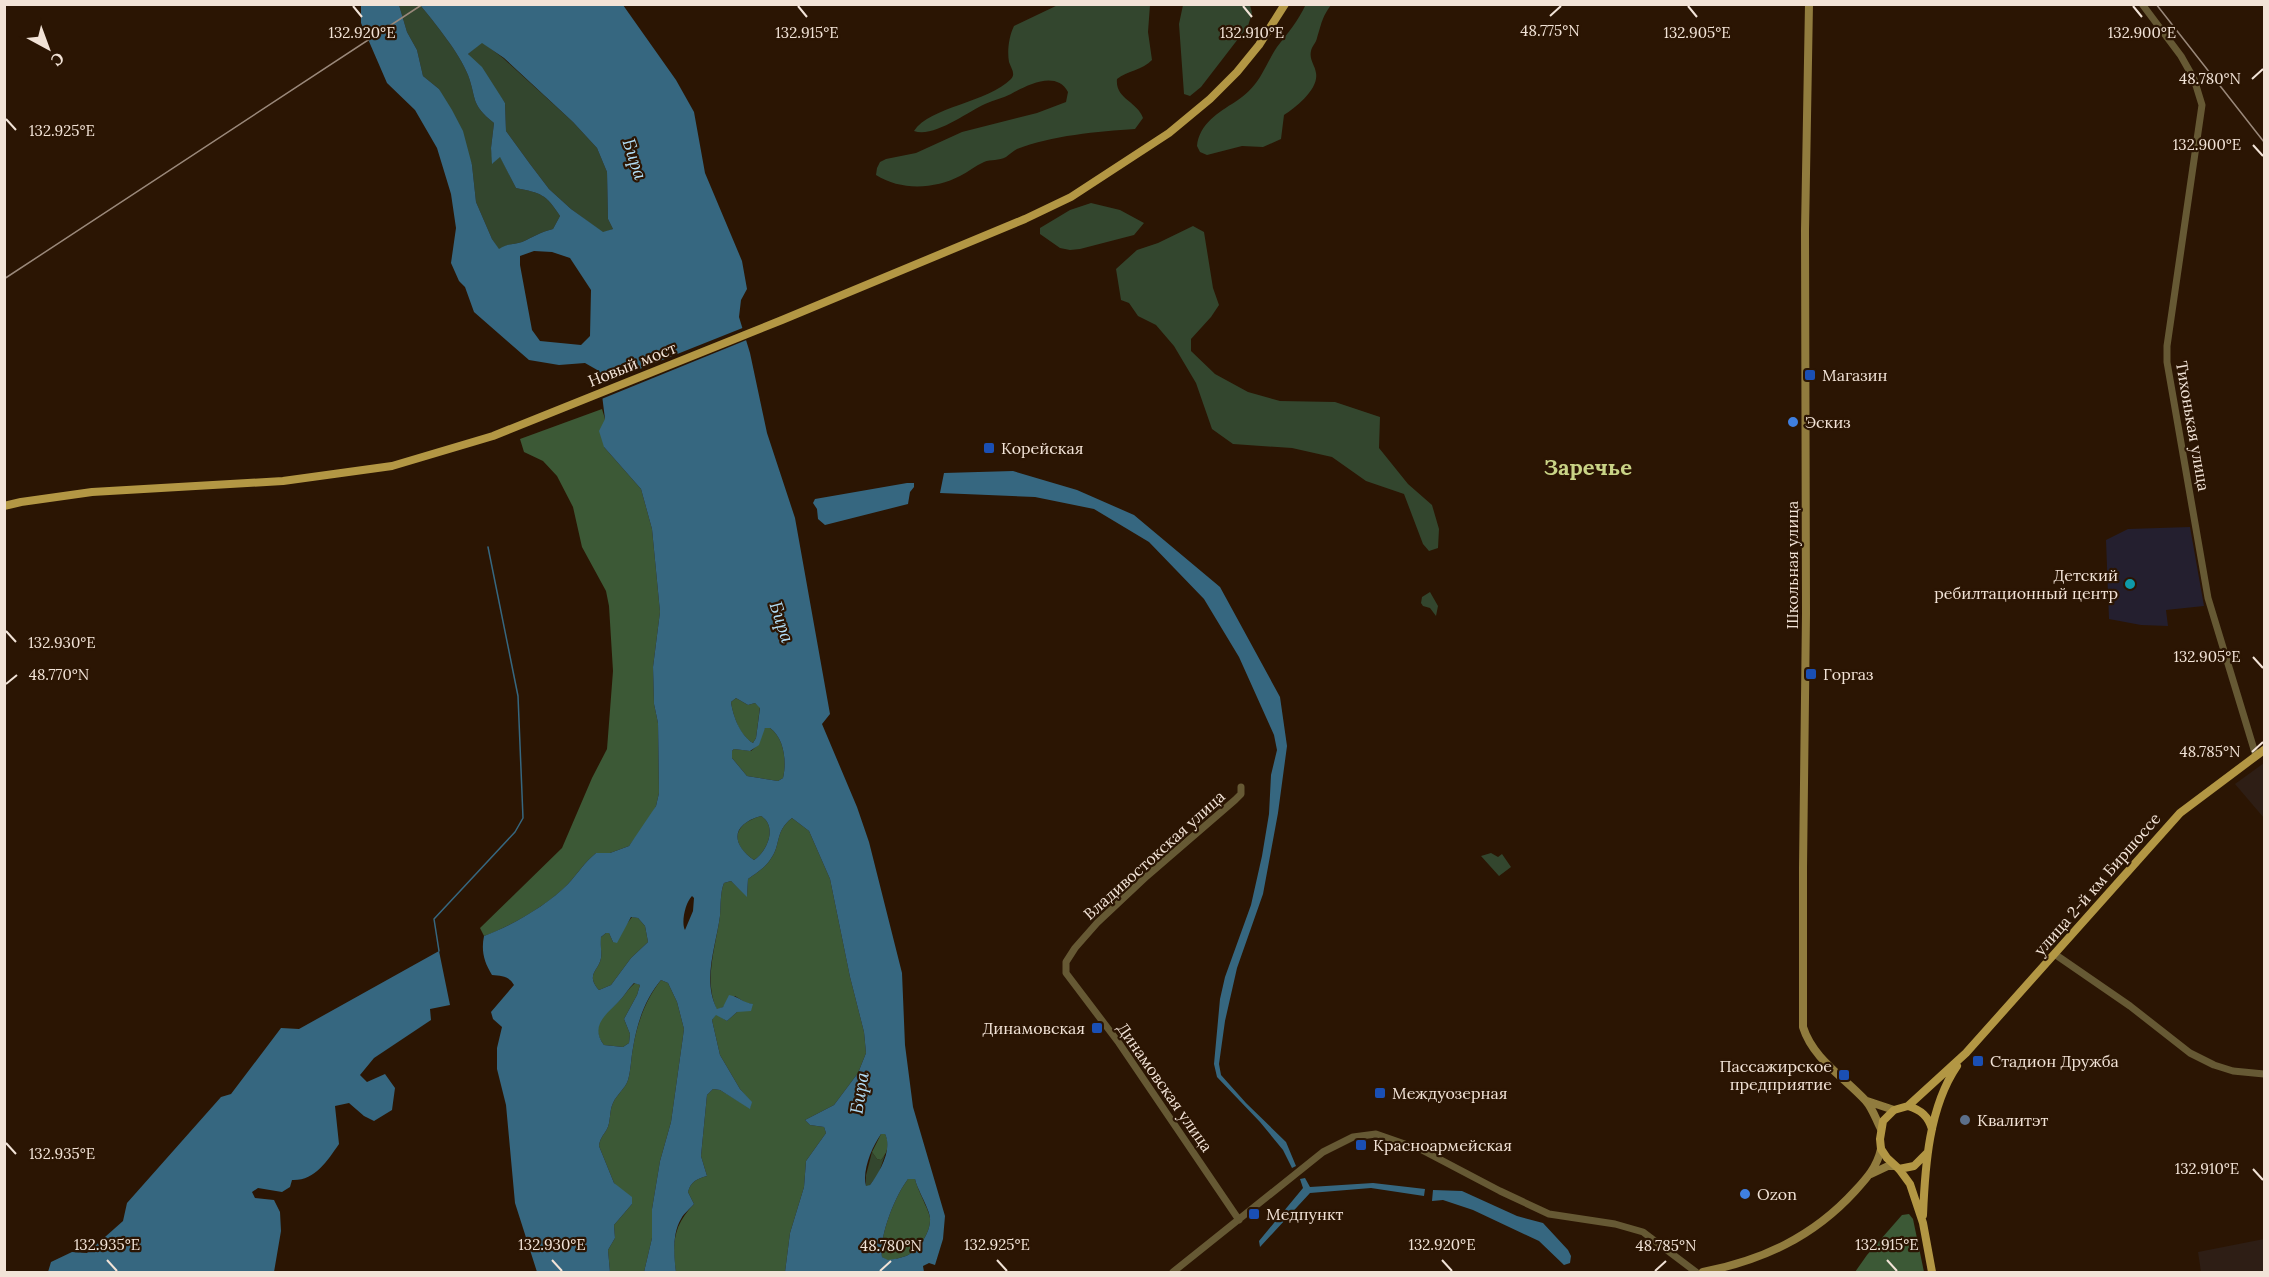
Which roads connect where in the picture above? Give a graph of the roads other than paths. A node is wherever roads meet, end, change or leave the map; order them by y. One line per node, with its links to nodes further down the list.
1 (1285, 4): 4 (main road, Новый мост)
2 (1809, 4): 12 (main road, Школьная улица)
3 (2142, 4): 6 (street, Тихонькая улица)
4 (4, 506)
5 (2265, 750): 6 (main road, улица 2-й км Биршоссе)
6 (2256, 756): 8 (main road, улица 2-й км Биршоссе)
7 (1241, 788): 9 (street, Владивостокская улица)
8 (2056, 955): 10 (main road, улица 2-й км Биршоссе); 11 (street)
9 (1066, 973): 21 (street, Динамовская улица)
10 (1966, 1053): 13 (main road); 16 (main road)
11 (2265, 1074)
12 (1866, 1101): 14 (main road); 15 (main road)
13 (1908, 1106): 14 (main road); 16 (main road)
14 (1894, 1110): 15 (main road)
15 (1881, 1130): 17 (main road)
16 (1932, 1130): 18 (main road)
17 (1881, 1149): 19 (main road); 20 (main road)
18 (1927, 1153): 19 (main road); 22 (main road)
19 (1896, 1167): 20 (main road); 22 (main road)
20 (1871, 1174): 25 (main road)
21 (1239, 1220): 23 (street); 24 (street)
22 (1923, 1222): 26 (main road)
23 (1173, 1272)
24 (1696, 1272)
25 (1703, 1272)
26 (1932, 1272)

